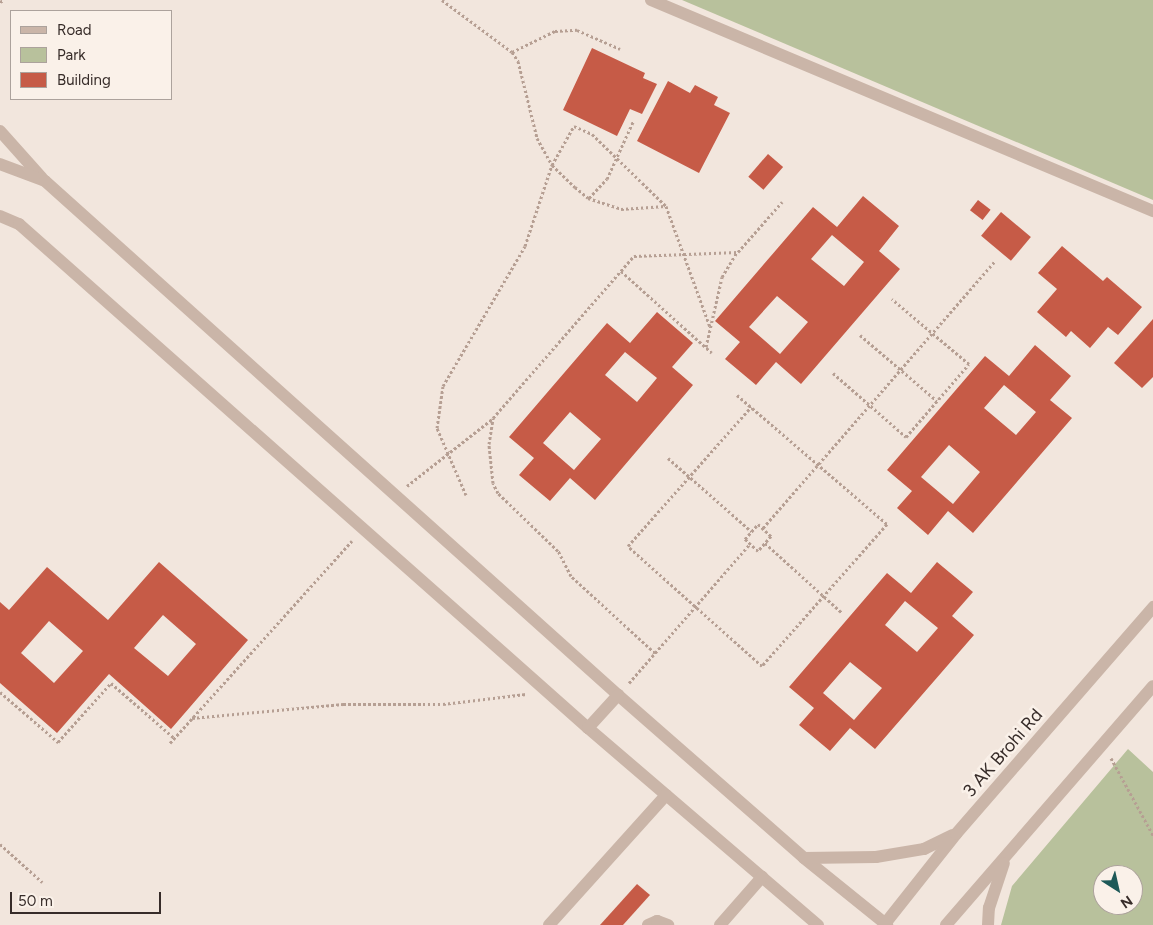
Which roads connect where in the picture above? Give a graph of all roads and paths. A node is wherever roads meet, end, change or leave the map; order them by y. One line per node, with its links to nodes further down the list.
1 (4, 0): 4 (path)
2 (442, 0): 6 (path)
3 (651, 0): 16 (street)
4 (0, 2)
5 (620, 49): 6 (path)
6 (512, 52): 11 (path)
7 (632, 122): 9 (path)
8 (0, 131): 12 (street)
9 (618, 159): 11 (path); 13 (path); 15 (path)
10 (0, 164): 12 (street)
11 (552, 165): 13 (path); 35 (path)
12 (45, 182): 40 (street)
13 (588, 198): 15 (path)
14 (782, 202): 18 (path)
15 (666, 206): 19 (path)
16 (1153, 211)
17 (0, 216): 42 (street)
18 (738, 252): 19 (path); 23 (path)
19 (686, 254): 21 (path); 23 (path)
20 (995, 261): 24 (path)
21 (621, 271): 26 (path); 34 (path)
22 (892, 299): 24 (path)
23 (710, 327): 26 (path)
24 (933, 332): 28 (path); 31 (path)
25 (860, 335): 28 (path)
26 (706, 347): 27 (path)
27 (712, 352)
28 (901, 370): 31 (path); 32 (path)
29 (833, 373): 32 (path)
30 (737, 394): 33 (path)
31 (937, 401): 32 (path)
32 (870, 405): 37 (path)
33 (751, 406): 37 (path); 38 (path)
34 (493, 418): 35 (path); 50 (path)
35 (448, 453): 39 (path); 40 (path)
36 (668, 458): 38 (path)
37 (818, 465): 41 (path); 46 (path)
38 (689, 476): 43 (path); 47 (path)
39 (466, 495)
40 (395, 496): 54 (street)
41 (763, 528): 43 (path); 44 (path)
42 (363, 529): 52 (street); 55 (path)
43 (751, 532): 45 (path)
44 (764, 543): 45 (path); 46 (path)
45 (750, 544): 47 (path)
46 (824, 596): 47 (path); 49 (path)
47 (696, 606): 50 (path)
48 (1153, 607): 61 (street, 3 AK Brohi Rd)
49 (841, 612)
50 (655, 653): 54 (path)
51 (1153, 686): 59 (street)
52 (546, 691): 55 (path); 56 (street)
53 (0, 692): 57 (path)
54 (618, 695): 56 (street); 64 (street)
55 (192, 718): 57 (path)
56 (588, 728): 60 (street)
57 (174, 738): 58 (path)
58 (170, 743)
59 (1103, 744): 62 (path); 65 (street)
60 (666, 795): 66 (street); 69 (street)
61 (956, 834): 64 (street); 68 (street, 3 AK Brohi Rd)
62 (1153, 835)
63 (0, 844): 67 (path)
64 (804, 858): 68 (street)
65 (1005, 858): 74 (street); 75 (street)
66 (762, 877): 72 (street); 73 (street)
67 (42, 882)
68 (885, 924)
69 (549, 925)
70 (648, 925): 71 (street)
71 (668, 925)
72 (720, 925)
73 (818, 925)
74 (946, 925)
75 (988, 925)

